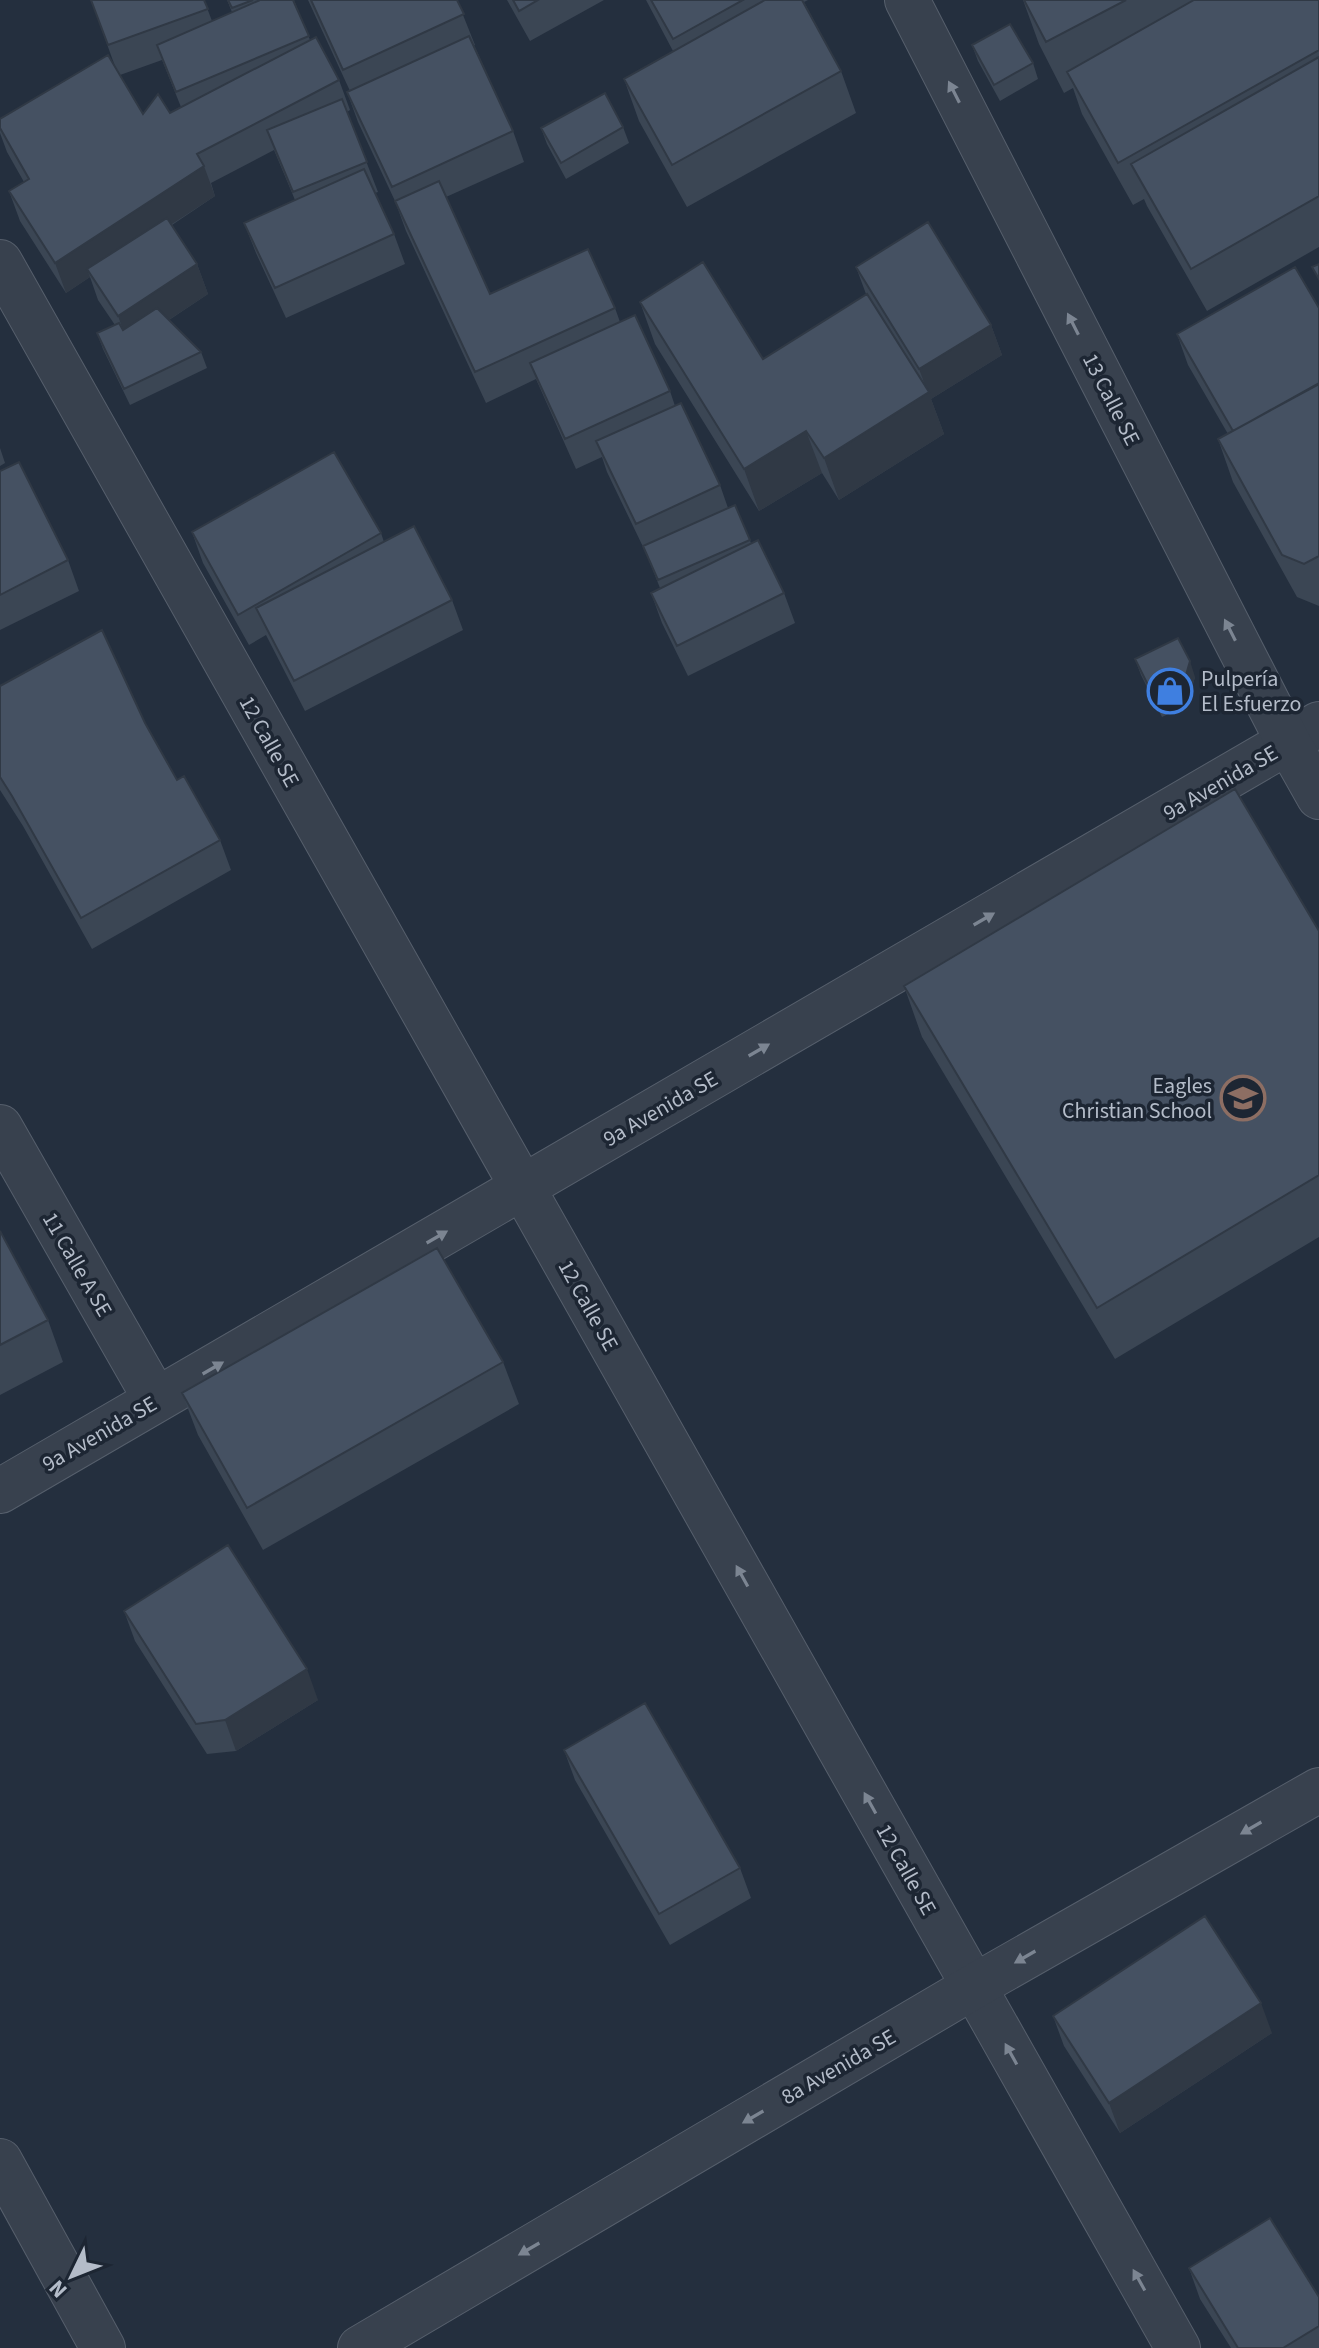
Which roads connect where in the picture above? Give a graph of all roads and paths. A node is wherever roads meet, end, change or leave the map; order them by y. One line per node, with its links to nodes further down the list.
1 (907, 0): 3 (street, 13 Calle SE, one-way to 1)
2 (0, 262): 6 (street, 12 Calle SE)
3 (1303, 733): 4 (street, 13 Calle SE); 6 (street, 9a Avenida SE, one-way to 3)
4 (1319, 797)
5 (0, 1127): 7 (street, 11 Calle A SE)
6 (523, 1188): 7 (street, 9a Avenida SE, one-way to 6); 10 (street, 12 Calle SE, one-way to 6)
7 (156, 1400): 8 (street, 9a Avenida SE)
8 (0, 1491)
9 (1319, 1790): 10 (street, 8a Avenida SE, one-way to 10)
10 (973, 1987): 13 (street, 8a Avenida SE, one-way to 13); 14 (street, 12 Calle SE, one-way to 10)
11 (0, 2161): 12 (street)
12 (103, 2348)
13 (360, 2348)
14 (1178, 2348)

